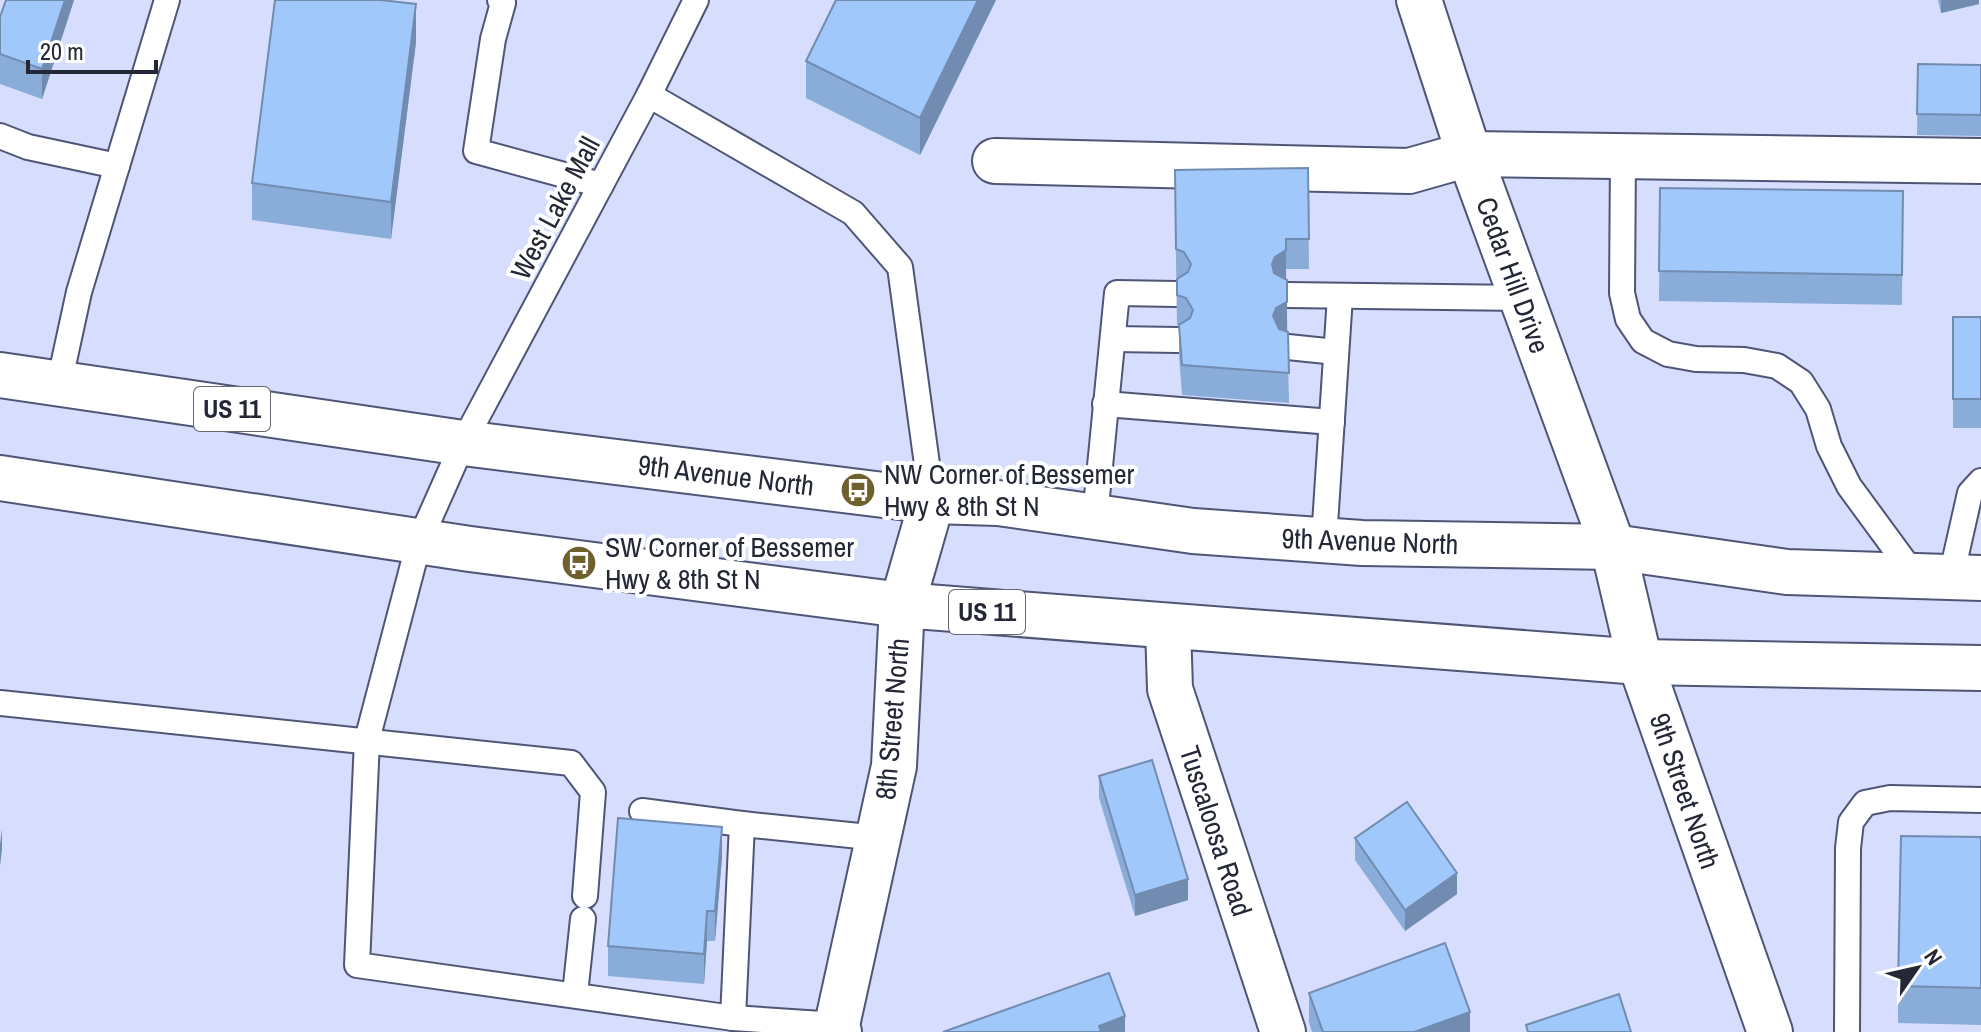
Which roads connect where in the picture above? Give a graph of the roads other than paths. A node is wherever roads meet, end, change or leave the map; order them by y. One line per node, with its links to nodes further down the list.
1 (167, 0): 11 (lane)
2 (500, 0): 12 (lane)
3 (696, 0): 5 (lane, West Lake Mall)
4 (1419, 0): 7 (main road, Cedar Hill Drive)
5 (649, 95): 12 (lane, West Lake Mall); 28 (lane)
6 (0, 136): 11 (lane)
7 (1469, 154): 8 (main road); 9 (main road); 16 (main road, Cedar Hill Drive)
8 (1623, 156): 10 (main road); 33 (lane)
9 (995, 161)
10 (1981, 161)
11 (117, 166): 22 (lane)
12 (601, 185): 25 (lane, West Lake Mall)
13 (1176, 294): 17 (lane)
14 (1287, 295): 15 (lane)
15 (1340, 296): 16 (lane); 20 (lane)
16 (1522, 298): 32 (main road, Cedar Hill Drive)
17 (1113, 339): 18 (lane); 23 (lane)
18 (1178, 340)
19 (1288, 347): 20 (lane)
20 (1336, 352): 24 (lane)
21 (0, 375): 22 (main road, 9th Avenue North / US 11)
22 (59, 384): 25 (main road, 9th Avenue North / US 11)
23 (1105, 404): 24 (lane); 29 (lane)
24 (1332, 422): 30 (lane)
25 (463, 443): 28 (main road, 9th Avenue North / US 11); 31 (lane, West Lake Mall)
26 (0, 478): 31 (main road, US 11)
27 (1981, 481): 33 (lane)
28 (932, 501): 29 (main road, 9th Avenue North / US 11); 34 (main road, 8th Street North)
29 (1095, 517): 30 (main road, 9th Avenue North / US 11)
30 (1324, 540): 32 (main road, 9th Avenue North / US 11)
31 (419, 542): 34 (main road, US 11); 39 (lane, West Lake Mall)
32 (1613, 547): 33 (main road, 9th Avenue North / US 11); 36 (main road, 9th Street North)
33 (1949, 577)
34 (902, 605): 35 (main road, US 11); 43 (main road, 8th Street North)
35 (1168, 627): 36 (main road, US 11); 47 (main road, Tuscaloosa Road)
36 (1640, 662): 37 (main road, US 11); 48 (main road, 9th Street North)
37 (1981, 668)
38 (0, 703): 39 (lane)
39 (367, 740): 44 (lane); 44 (lane, West Lake Mall)
40 (1981, 800): 49 (lane)
41 (642, 811): 42 (lane)
42 (742, 824): 43 (lane); 45 (lane)
43 (879, 838): 46 (main road, 8th Street North)
44 (575, 994): 45 (lane)
45 (733, 1018): 46 (lane)
46 (838, 1028)
47 (1283, 1032)
48 (1770, 1032)
49 (1847, 1032)

